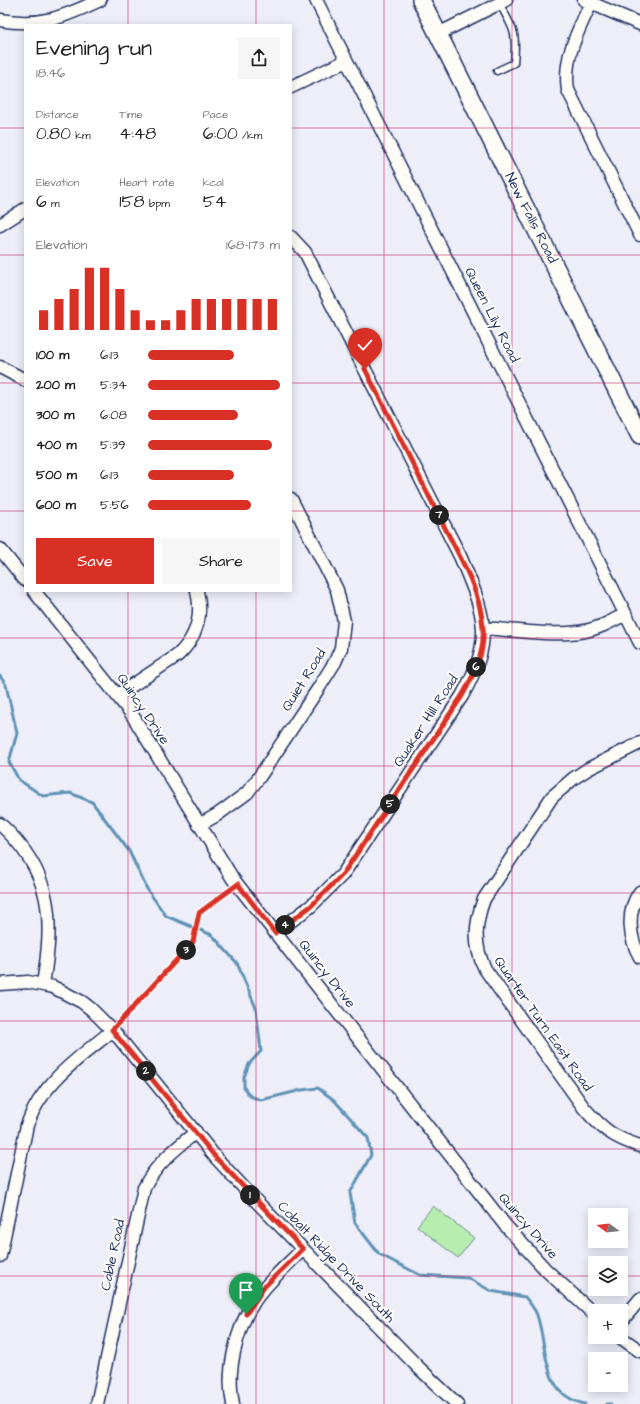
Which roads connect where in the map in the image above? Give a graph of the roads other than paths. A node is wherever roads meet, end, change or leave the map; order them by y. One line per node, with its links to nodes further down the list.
1 (100, 0): 6 (street)
2 (316, 0): 9 (street, Queen Lily Road)
3 (421, 0): 8 (main road, New Falls Road)
4 (588, 1): 7 (street); 14 (street)
5 (502, 2): 8 (street); 10 (lane)
6 (0, 20)
7 (640, 24)
8 (438, 34): 18 (main road, New Falls Road)
9 (346, 61): 11 (street); 24 (street, Queen Lily Road)
10 (497, 70)
11 (292, 86)
12 (24, 210): 13 (street)
13 (0, 225)
14 (640, 236)
15 (292, 239): 25 (street, Quaker Hill Road)
16 (0, 367): 17 (street)
17 (24, 379)
18 (640, 436)
19 (292, 501): 30 (street, Quiet Road)
20 (0, 549): 21 (street)
21 (24, 579)
22 (35, 592): 27 (street, Quincy Drive)
23 (197, 592): 27 (street)
24 (626, 614): 25 (street); 26 (street, Queen Lily Road)
25 (483, 628): 32 (street, Quaker Hill Road)
26 (640, 644)
27 (118, 695): 30 (street, Quincy Drive)
28 (640, 743): 38 (street, Quarter Turn East Road)
29 (0, 824): 35 (street)
30 (199, 825): 32 (street, Quincy Drive)
31 (640, 892): 33 (street)
32 (275, 933): 42 (street, Quincy Drive)
33 (640, 957)
34 (0, 984): 35 (street, Cobalt Ridge Drive South)
35 (43, 984): 36 (street, Cobalt Ridge Drive South)
36 (112, 1030): 37 (street, Cobalt Ridge Drive South); 40 (street)
37 (196, 1132): 39 (street, Cobalt Ridge Drive South); 46 (street, Cable Road)
38 (640, 1146)
39 (303, 1249): 47 (street); 48 (street, Cobalt Ridge Drive South)
40 (0, 1256)
41 (640, 1299): 43 (street)
42 (588, 1309)
43 (628, 1314)
44 (628, 1343): 45 (street)
45 (640, 1351)
46 (97, 1404)
47 (234, 1404)
48 (457, 1404)

